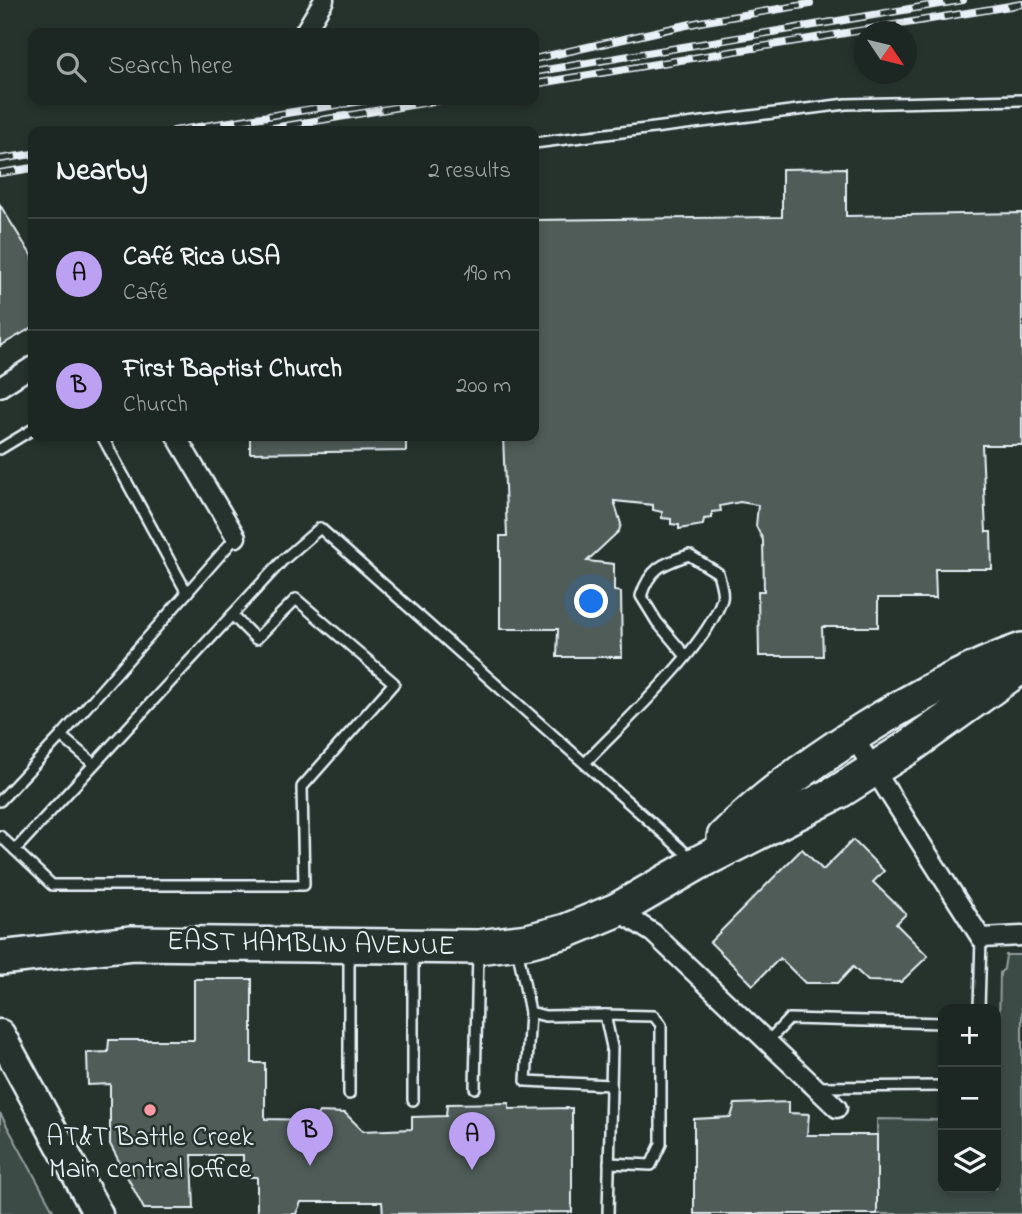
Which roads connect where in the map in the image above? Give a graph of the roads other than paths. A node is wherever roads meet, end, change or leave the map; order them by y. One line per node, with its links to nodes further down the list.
1 (324, 0): 2 (street)
2 (307, 28)
3 (1022, 100): 4 (lane)
4 (539, 143)
5 (28, 369): 6 (street)
6 (0, 387)
7 (28, 432): 10 (lane)
8 (105, 441): 12 (lane)
9 (179, 441): 11 (street)
10 (0, 449)
11 (236, 537): 12 (lane)
12 (187, 593): 17 (lane)
13 (232, 615): 19 (lane); 20 (lane); 24 (lane)
14 (1022, 650): 18 (highway)
15 (685, 655): 15 (lane); 19 (lane)
16 (1022, 666): 21 (highway)
17 (61, 736): 20 (lane); 22 (lane)
18 (854, 738): 21 (street); 25 (highway)
19 (586, 762): 25 (lane)
20 (94, 764): 24 (lane)
21 (874, 770): 25 (highway); 28 (street)
22 (0, 801)
23 (0, 836): 24 (lane)
24 (15, 850)
25 (698, 863): 26 (highway, EAST HAMBLIN AVENUE)
26 (617, 910): 29 (highway, EAST HAMBLIN AVENUE); 39 (street)
27 (1022, 936): 28 (street)
28 (982, 938): 34 (lane)
29 (516, 942): 32 (highway, EAST HAMBLIN AVENUE); 35 (lane)
30 (349, 945): 31 (highway, EAST HAMBLIN AVENUE); 33 (highway, EAST HAMBLIN AVENUE); 44 (lane)
31 (413, 946): 32 (highway, EAST HAMBLIN AVENUE); 45 (lane)
32 (478, 947): 43 (lane)
33 (0, 958)
34 (979, 1004)
35 (530, 1012): 36 (lane); 40 (lane)
36 (605, 1015): 40 (lane); 47 (lane)
37 (938, 1023): 39 (lane)
38 (0, 1034): 48 (main road)
39 (768, 1041): 42 (street)
40 (611, 1085): 47 (lane)
41 (938, 1086): 42 (lane)
42 (815, 1087): 46 (street)
43 (475, 1088)
44 (349, 1094)
45 (413, 1100)
46 (837, 1108)
47 (609, 1163): 49 (lane)
48 (98, 1214)
49 (608, 1214)

